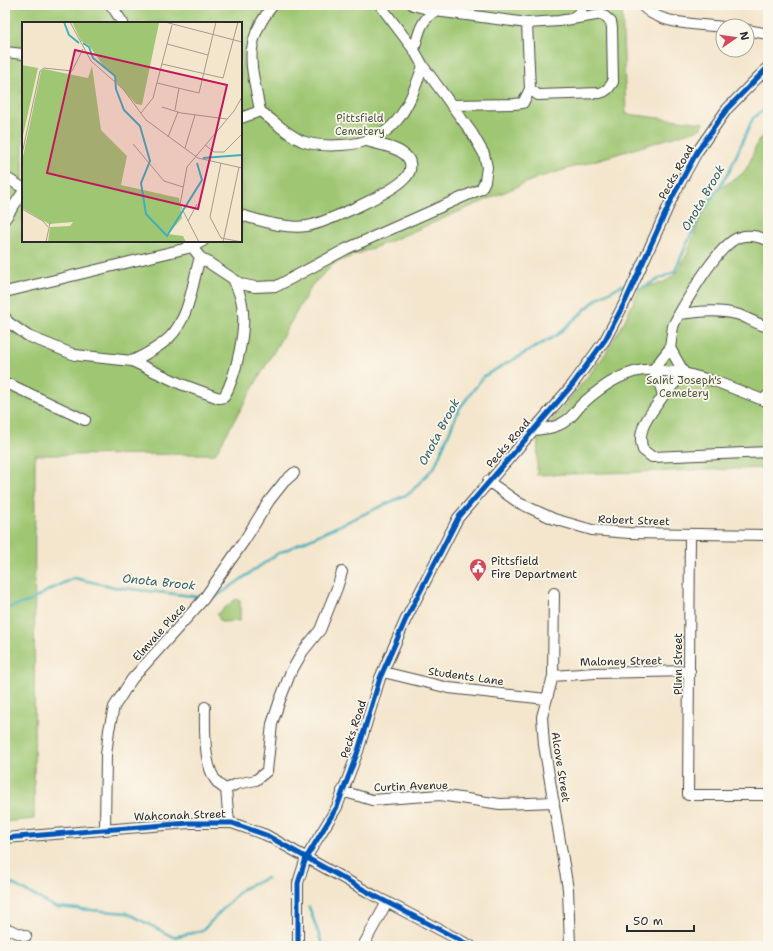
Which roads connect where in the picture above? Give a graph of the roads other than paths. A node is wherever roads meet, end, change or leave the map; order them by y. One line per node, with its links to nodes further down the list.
1 (110, 5): 10 (street)
2 (273, 5): 22 (street)
3 (380, 5): 15 (street)
4 (413, 5): 8 (street)
5 (584, 5): 9 (street)
6 (642, 5): 12 (street)
7 (459, 9): 8 (street); 11 (street)
8 (435, 11): 15 (street)
9 (570, 19): 11 (street); 20 (street)
10 (122, 22)
11 (527, 23): 20 (street)
12 (715, 26)
13 (755, 32): 14 (street)
14 (768, 34)
15 (414, 50): 18 (street)
16 (5, 52): 17 (street)
17 (22, 54)
18 (423, 66): 21 (street); 24 (street)
19 (768, 67): 46 (street, Pecks Road)
20 (530, 89): 21 (street)
21 (451, 105): 33 (street)
22 (260, 111): 23 (street); 24 (street)
23 (242, 118)
24 (367, 141): 28 (street)
25 (5, 177): 26 (street)
26 (22, 187)
27 (22, 194): 29 (street)
28 (242, 215)
29 (5, 219)
30 (768, 240): 35 (street)
31 (190, 244): 32 (street); 34 (street)
32 (200, 257): 33 (street); 39 (street)
33 (234, 281): 39 (street)
34 (5, 292)
35 (679, 314): 37 (street); 38 (street)
36 (5, 317): 39 (street)
37 (768, 326)
38 (670, 348): 40 (street); 41 (street)
39 (132, 361)
40 (653, 370): 41 (street); 43 (street); 46 (street)
41 (684, 372): 43 (street); 44 (street)
42 (5, 384): 45 (street)
43 (663, 396): 47 (street)
44 (766, 400)
45 (85, 420)
46 (532, 430): 49 (street, Pecks Road)
47 (768, 452)
48 (294, 473): 64 (street, Elmvale Place)
49 (488, 481): 50 (street, Robert Street); 55 (street, Pecks Road)
50 (690, 534): 51 (street, Robert Street); 54 (street, Plinn Street)
51 (768, 535)
52 (342, 572): 59 (street)
53 (554, 593): 56 (street, Alcove Street)
54 (690, 671): 56 (street, Maloney Street); 61 (street, Plinn Street)
55 (383, 672): 57 (street, Students Lane); 60 (street, Pecks Road)
56 (553, 676): 57 (street, Alcove Street)
57 (546, 699): 62 (street, Alcove Street)
58 (204, 707): 59 (street)
59 (226, 789): 63 (street)
60 (342, 791): 62 (street, Curtin Avenue); 66 (street, Pecks Road)
61 (768, 795)
62 (554, 802): 73 (street, Alcove Street)
63 (229, 823): 64 (street, Wahconah Street); 66 (street, Wahconah Street)
64 (105, 829): 65 (street, Wahconah Street)
65 (5, 838)
66 (306, 858): 67 (street, Wahconah Street); 70 (street, Pecks Road)
67 (387, 902): 71 (street); 72 (street, Wahconah Street)
68 (5, 928): 69 (street)
69 (26, 936)
70 (298, 946)
71 (363, 946)
72 (471, 946)
73 (570, 946)

